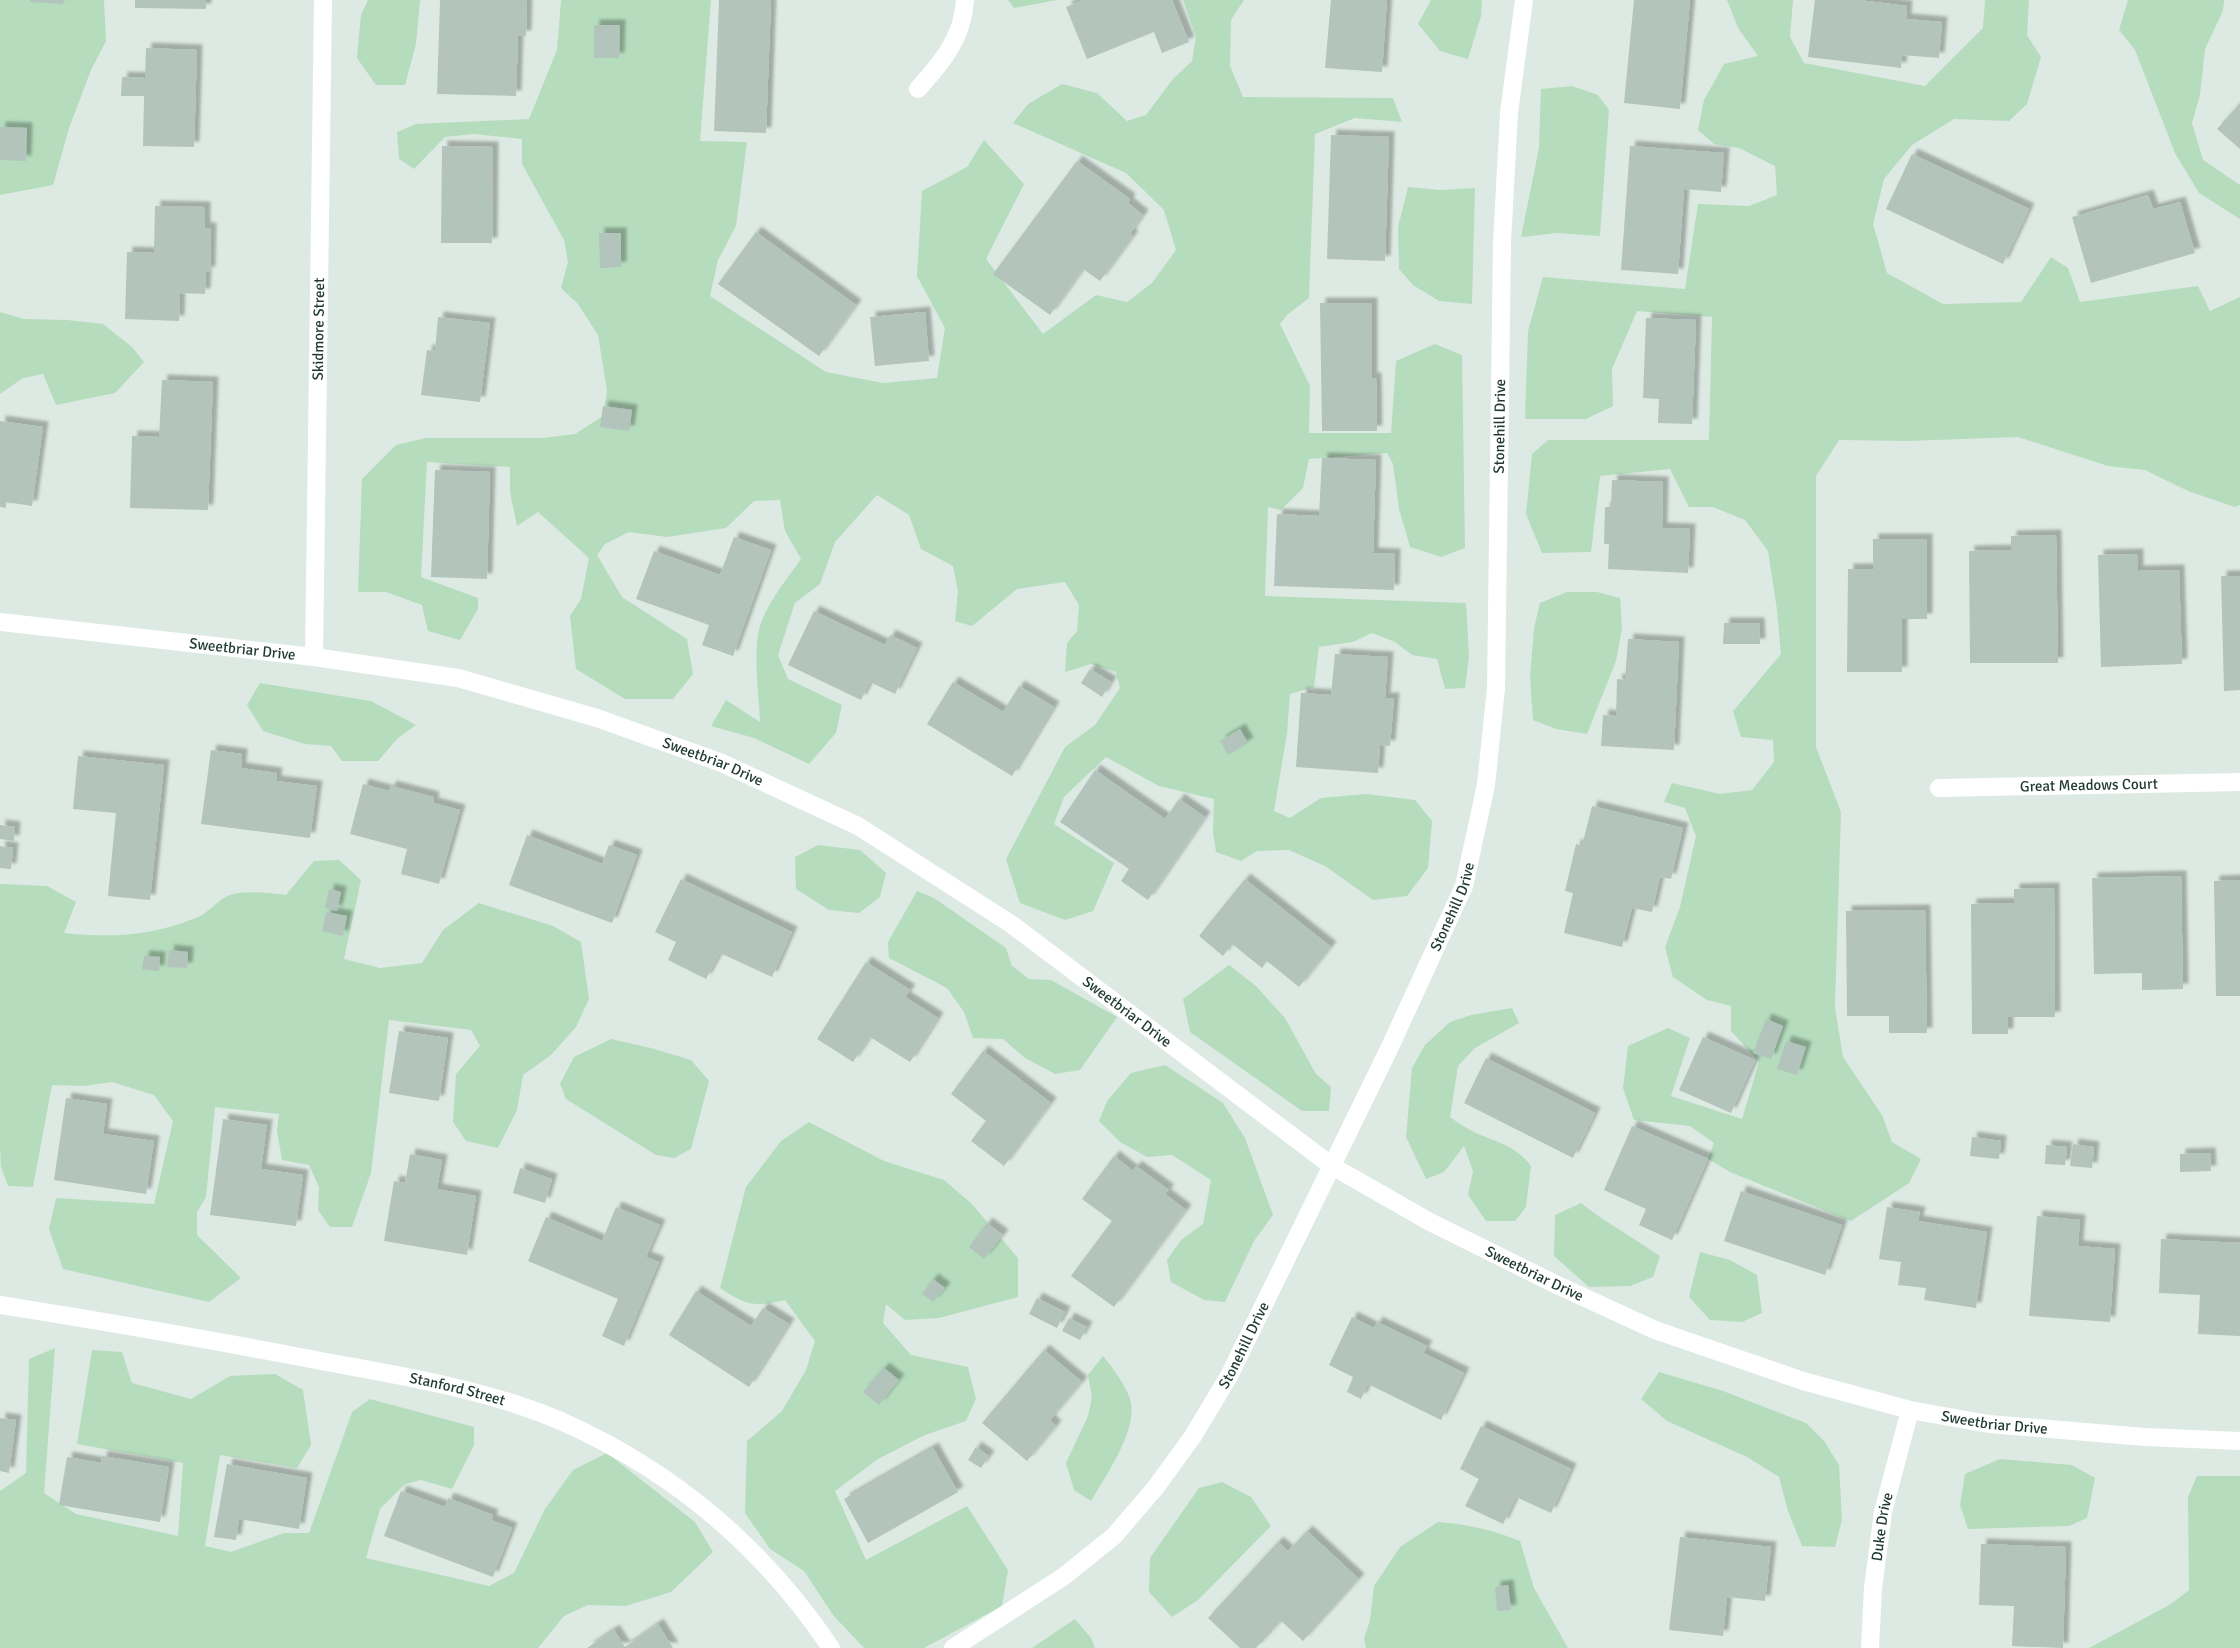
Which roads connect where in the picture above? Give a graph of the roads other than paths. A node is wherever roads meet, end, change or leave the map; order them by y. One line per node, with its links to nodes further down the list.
1 (323, 0): 6 (street, Skidmore Street)
2 (965, 0): 4 (street)
3 (1524, 0): 9 (street, Stonehill Drive)
4 (918, 89)
5 (0, 622): 6 (street, Sweetbriar Drive)
6 (314, 657): 9 (street, Sweetbriar Drive)
7 (2240, 782): 8 (street, Great Meadows Court)
8 (1938, 788)
9 (1332, 1166): 11 (street, Sweetbriar Drive); 14 (street, Stonehill Drive)
10 (0, 1305): 13 (street, Stanford Street)
11 (1910, 1410): 12 (street, Sweetbriar Drive); 15 (street, Duke Drive)
12 (2240, 1441)
13 (831, 1648)
14 (953, 1648)
15 (1870, 1648)

